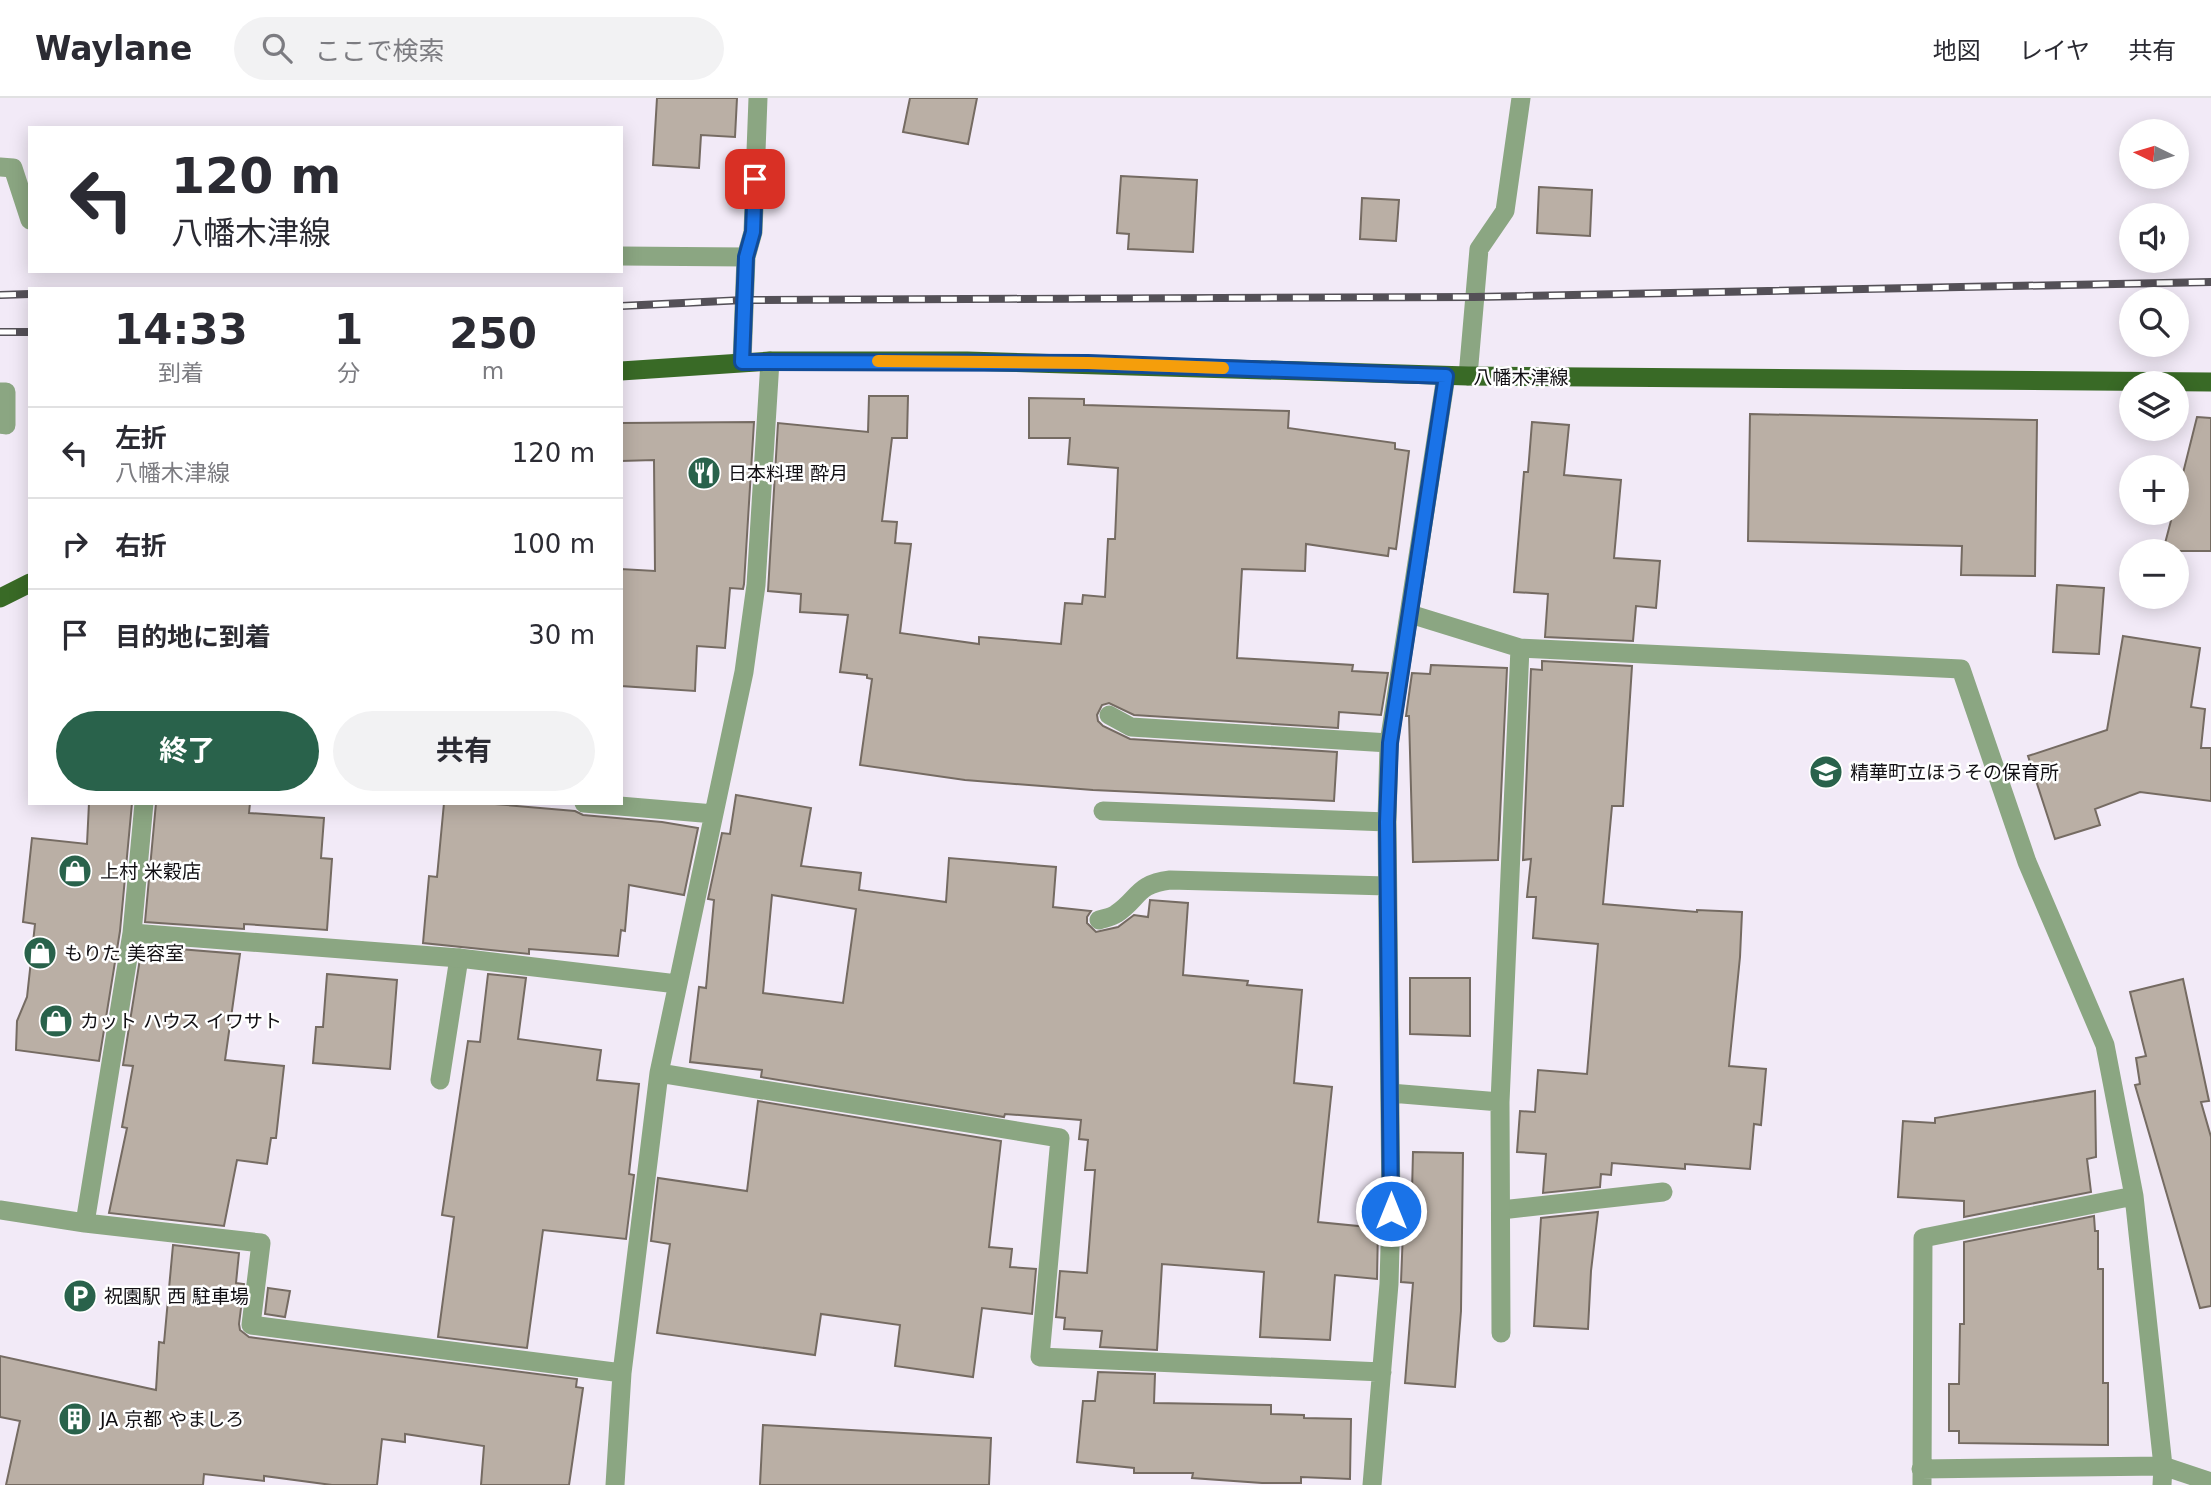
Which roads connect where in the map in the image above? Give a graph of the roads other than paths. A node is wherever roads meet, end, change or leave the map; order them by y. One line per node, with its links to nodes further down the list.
1 (758, 98): 6 (street)
2 (1521, 98): 11 (street)
3 (0, 167): 4 (street)
4 (28, 214)
5 (623, 256): 6 (street)
6 (746, 257): 8 (street)
7 (770, 361): 8 (main road, 八幡木津線); 10 (main road, 八幡木津線); 24 (street)
8 (742, 362): 9 (main road, 八幡木津線)
9 (623, 372)
10 (1446, 376): 11 (main road, 八幡木津線); 17 (street)
11 (1468, 376): 12 (main road, 八幡木津線)
12 (2211, 382)
13 (0, 392): 14 (street)
14 (0, 424)
15 (28, 584): 16 (main road)
16 (0, 598)
17 (1410, 614): 18 (street); 20 (street)
18 (1520, 648): 34 (street); 36 (street)
19 (1108, 715): 20 (street)
20 (1390, 743): 25 (street)
21 (144, 805): 28 (street)
22 (608, 805): 24 (street)
23 (1102, 811): 25 (street)
24 (715, 814): 30 (street)
25 (1387, 822): 26 (street)
26 (1387, 886): 27 (street); 33 (street)
27 (1099, 920)
28 (132, 933): 29 (street); 39 (street)
29 (459, 958): 30 (street); 32 (street)
30 (677, 984): 31 (street)
31 (659, 1073): 41 (street); 42 (street)
32 (440, 1080)
33 (1390, 1093): 34 (street); 41 (street)
34 (1500, 1102): 38 (street)
35 (1663, 1192): 38 (street)
36 (2134, 1196): 43 (street); 44 (street)
37 (0, 1210): 39 (street)
38 (1501, 1210): 40 (street)
39 (85, 1223): 42 (street)
40 (1501, 1333)
41 (1382, 1372): 47 (street)
42 (622, 1373): 46 (street)
43 (2163, 1476): 44 (street); 45 (street)
44 (1921, 1477)
45 (2211, 1482)
46 (615, 1485)
47 (1372, 1485)

